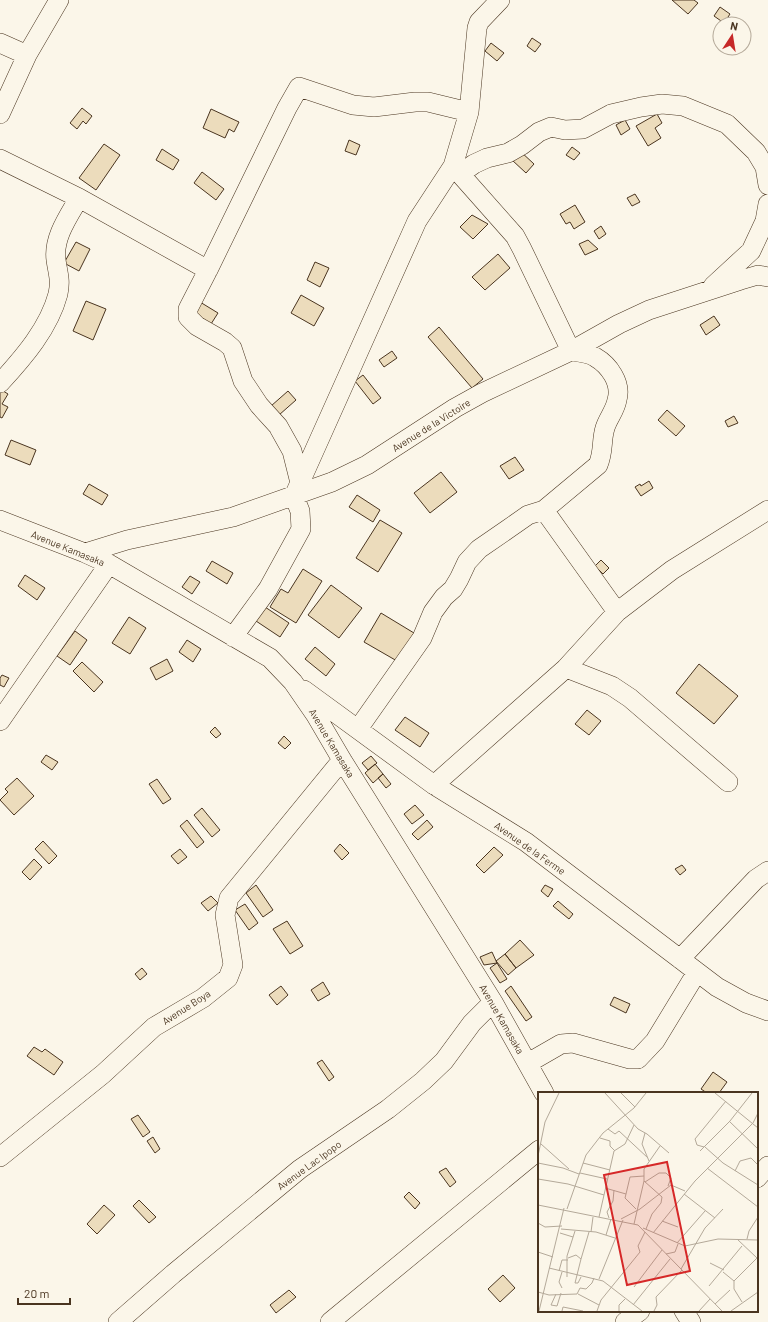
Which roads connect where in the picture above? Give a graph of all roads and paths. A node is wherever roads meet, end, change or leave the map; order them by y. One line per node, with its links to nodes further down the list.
1 (59, 0): 4 (street)
2 (500, 0): 5 (street)
3 (0, 43): 4 (street)
4 (26, 54): 6 (street)
5 (469, 112): 8 (street); 12 (street)
6 (0, 114)
7 (0, 159): 10 (street)
8 (457, 170): 9 (street); 15 (street); 17 (street)
9 (768, 185)
10 (79, 198): 12 (street); 16 (street)
11 (768, 204): 14 (street)
12 (208, 270): 17 (street)
13 (768, 277): 14 (street, Avenue de la Victoire)
14 (708, 291): 15 (street, Avenue de la Victoire)
15 (571, 351): 17 (street, Avenue de la Victoire); 18 (street)
16 (0, 383)
17 (297, 489): 21 (street, Avenue de la Victoire); 24 (street)
18 (544, 510): 23 (street); 28 (street)
19 (768, 510): 23 (street)
20 (0, 520): 21 (street, Avenue Kamasaka)
21 (85, 553): 22 (street, Avenue Kamasaka)
22 (110, 564): 24 (street, Avenue Kamasaka); 27 (street)
23 (616, 612): 25 (street)
24 (232, 637): 26 (street, Avenue Kamasaka)
25 (566, 668): 30 (street); 31 (street)
26 (293, 682): 28 (street, Avenue de la Ferme); 29 (street, Avenue Kamasaka)
27 (0, 721)
28 (358, 729): 31 (street, Avenue de la Ferme)
29 (342, 760): 35 (street, Avenue Kamasaka); 40 (street, Avenue Boya)
30 (728, 782)
31 (434, 784): 33 (street, Avenue de la Ferme)
32 (768, 871): 33 (street)
33 (680, 959): 34 (street, Avenue de la Ferme)
34 (697, 972): 36 (street, Avenue de la Ferme); 37 (street)
35 (493, 1002): 37 (street, Avenue Kamasaka); 45 (street, Avenue Lac Ipopo)
36 (768, 1011)
37 (528, 1063): 38 (street, Avenue Kamasaka)
38 (543, 1092)
39 (538, 1151): 46 (street)
40 (0, 1157)
41 (768, 1166): 42 (street)
42 (758, 1177)
43 (639, 1312): 47 (street)
44 (685, 1312): 48 (street)
45 (118, 1322)
46 (330, 1322)
47 (625, 1322)
48 (691, 1322)

